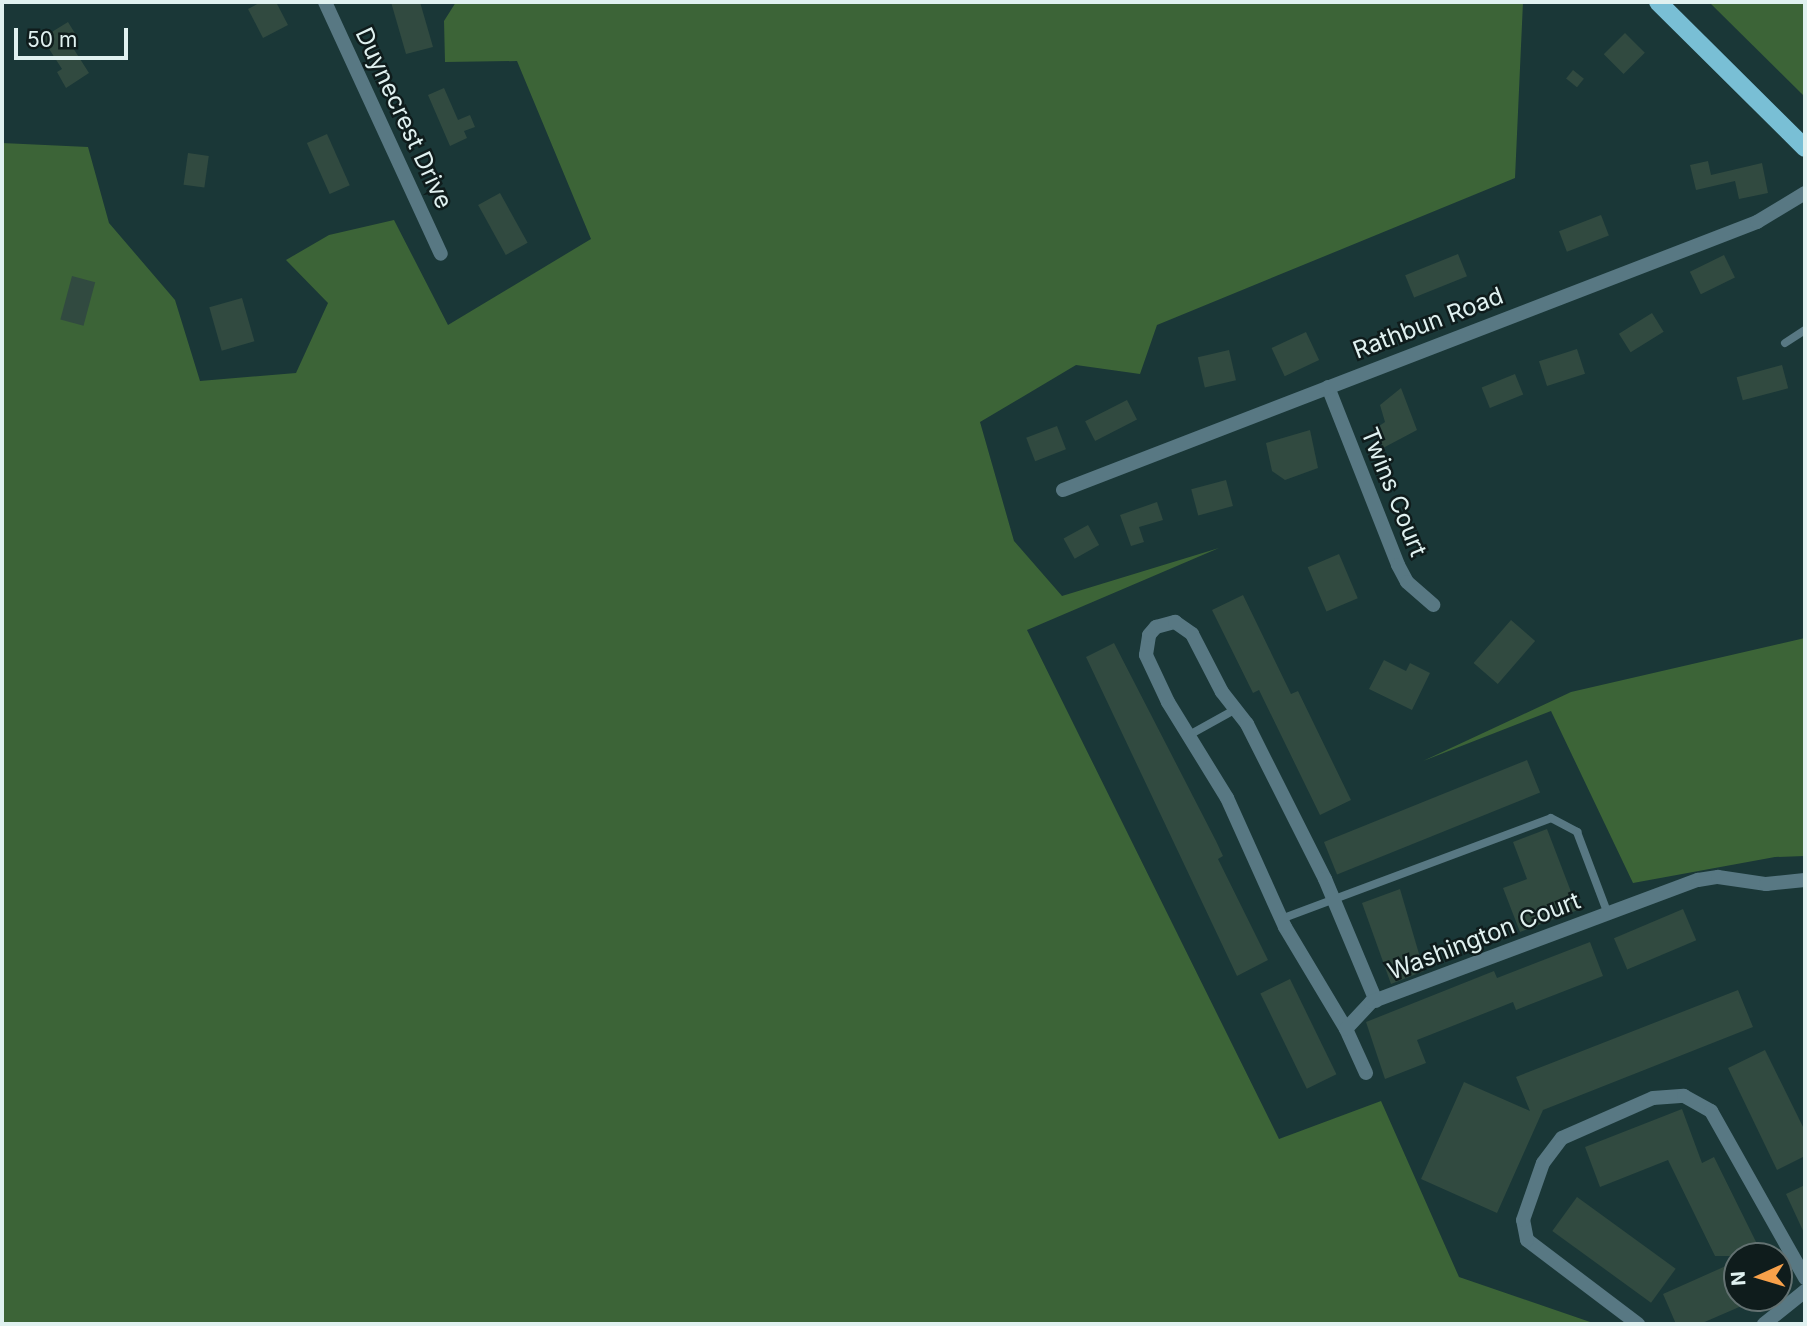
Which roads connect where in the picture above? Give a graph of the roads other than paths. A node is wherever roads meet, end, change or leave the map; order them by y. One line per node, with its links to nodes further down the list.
1 (325, 2): 5 (street, Duynecrest Drive)
2 (1658, 2): 3 (main road)
3 (1805, 148)
4 (1805, 193): 8 (street, Rathbun Road)
5 (441, 254)
6 (1805, 330): 7 (lane)
7 (1785, 342)
8 (1328, 387): 9 (street, Rathbun Road); 10 (street, Twins Court)
9 (1063, 491)
10 (1433, 605)
11 (1236, 709): 12 (lane); 12 (street, Washington Court); 14 (street, Washington Court)
12 (1191, 734): 16 (street, Washington Court)
13 (1805, 880): 15 (street, Washington Court)
14 (1333, 898): 15 (lane, Washington Court); 16 (lane, Washington Court); 17 (street, Washington Court)
15 (1608, 914): 17 (street, Washington Court)
16 (1281, 919): 18 (street, Washington Court)
17 (1376, 1001): 18 (street, Washington Court)
18 (1346, 1029): 19 (street, Washington Court)
19 (1366, 1073)
20 (1805, 1278): 22 (street)
21 (1805, 1292): 23 (street)
22 (1638, 1324)
23 (1765, 1324)

